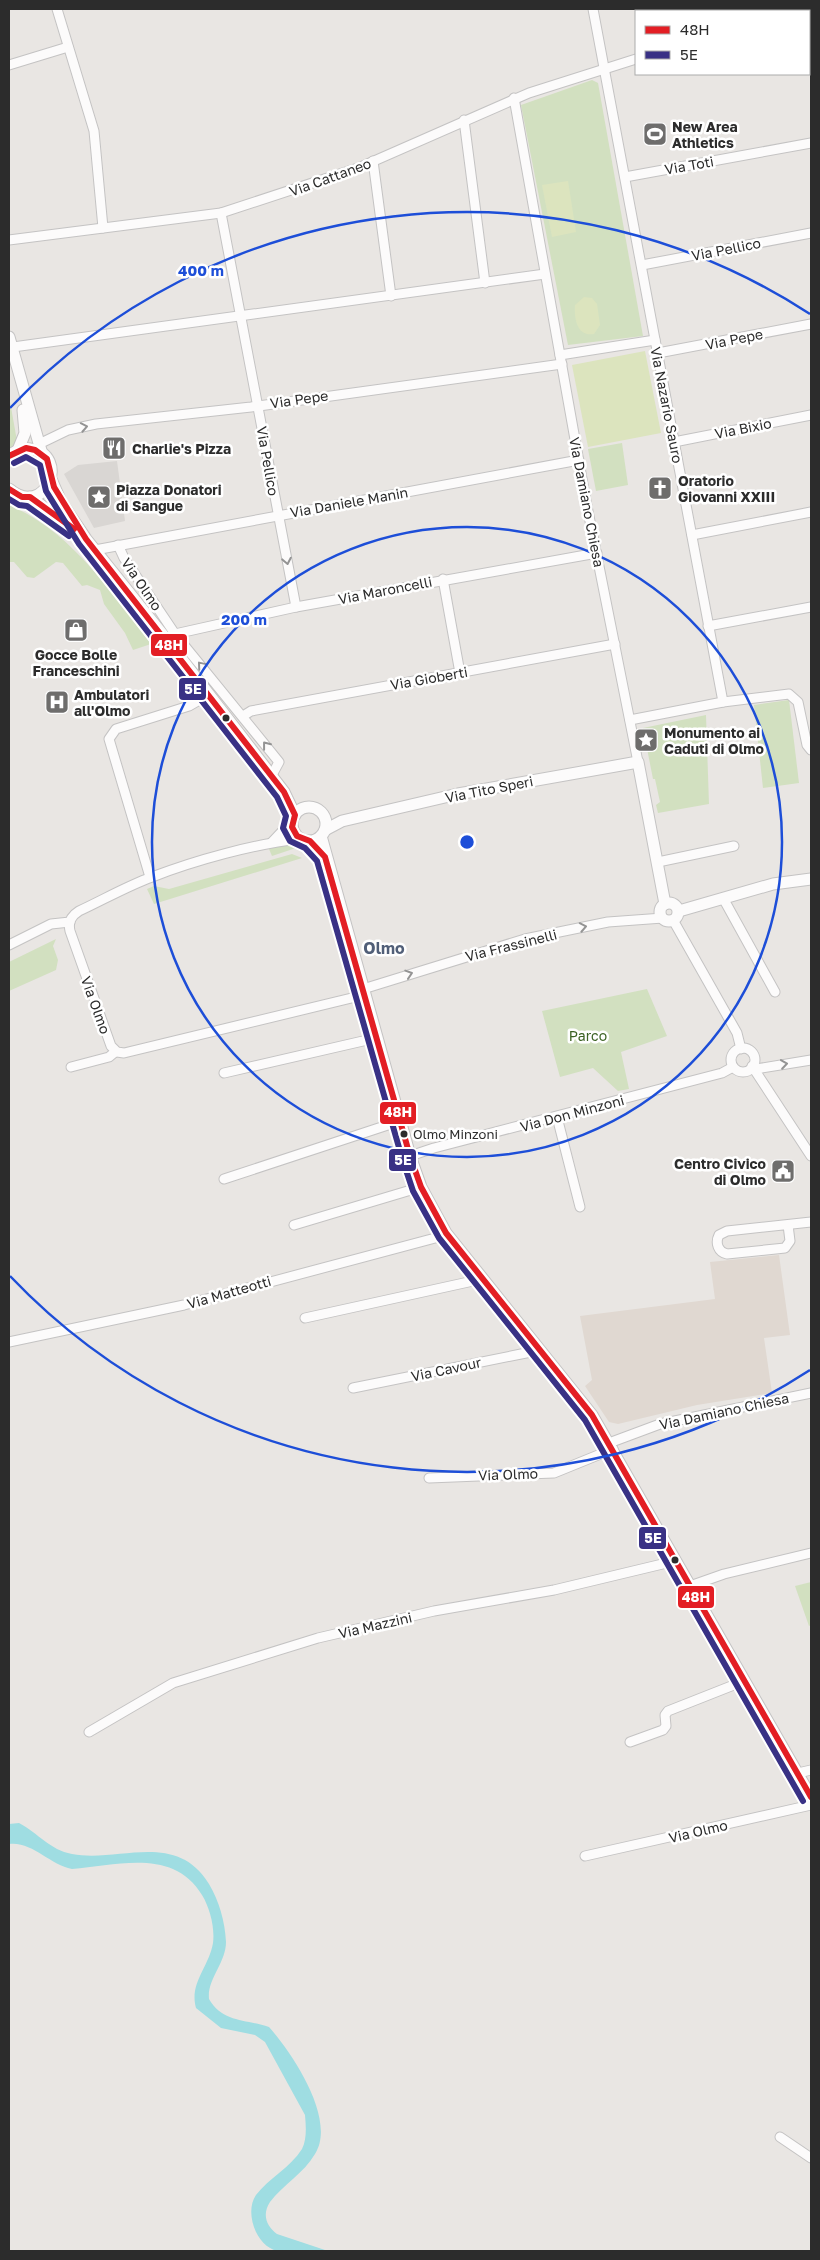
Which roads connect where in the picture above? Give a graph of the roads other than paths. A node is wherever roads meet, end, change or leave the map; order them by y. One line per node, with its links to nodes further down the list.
1 (57, 9): 3 (street)
2 (593, 9): 6 (street, Via Nazario Sauro)
3 (68, 47): 5 (street); 13 (street)
4 (635, 60): 6 (street, Via Cattaneo)
5 (9, 65)
6 (605, 68): 7 (street, Via Cattaneo); 11 (street, Via Nazario Sauro)
7 (514, 98): 8 (street, Via Cattaneo); 17 (street, Via Damiano Chiesa)
8 (464, 120): 10 (street, Via Cattaneo); 18 (street)
9 (811, 143): 11 (street, Via Toti)
10 (373, 161): 12 (street, Via Cattaneo); 19 (street)
11 (625, 177): 16 (street, Via Nazario Sauro)
12 (222, 214): 13 (street, Via Cattaneo); 20 (street, Via Pellico)
13 (103, 228): 15 (street, Via Cattaneo)
14 (811, 233): 16 (street, Via Pellico)
15 (9, 240)
16 (642, 265): 22 (street, Via Nazario Sauro)
17 (545, 274): 18 (street); 25 (street, Via Damiano Chiesa)
18 (485, 283): 19 (street)
19 (391, 296): 20 (street)
20 (240, 315): 23 (street); 27 (street, Via Pellico)
21 (811, 324): 24 (street, Via Pepe)
22 (655, 340): 24 (street, Via Nazario Sauro); 25 (street, Via Pepe)
23 (11, 342): 26 (street)
24 (658, 353): 29 (street, Via Nazario Sauro)
25 (561, 359): 27 (street, Via Pepe); 32 (street, Via Damiano Chiesa)
26 (19, 371): 30 (street, Via Olmo); 31 (street)
27 (258, 406): 30 (street, Via Pepe, one-way to 27); 37 (street, Via Pellico)
28 (811, 415): 29 (street, Via Bixio)
29 (674, 442): 38 (street, Via Nazario Sauro)
30 (41, 449): 31 (street); 33 (street, Via Olmo)
31 (11, 455)
32 (579, 460): 37 (street, Via Daniele Manin); 42 (street, Via Damiano Chiesa)
33 (51, 479): 35 (street); 39 (street, Via Olmo)
34 (9, 489): 35 (street, Via Olmo)
35 (30, 498): 39 (street, Via Olmo)
36 (811, 512): 38 (street)
37 (278, 515): 40 (street, Via Daniele Manin); 44 (street, Via Pellico, one-way to 44)
38 (692, 535): 46 (street, Via Nazario Sauro)
39 (86, 539): 41 (street, Via Olmo)
40 (118, 545): 41 (street, Via Daniele Manin); 47 (street, Via Olmo)
41 (95, 550): 47 (street, Via Olmo)
42 (597, 553): 43 (street, Via Maroncelli); 48 (street, Via Damiano Chiesa)
43 (443, 579): 44 (street, Via Maroncelli); 49 (street)
44 (296, 607): 47 (street, Via Maroncelli)
45 (811, 607): 46 (street)
46 (708, 626): 51 (street, Via Nazario Sauro)
47 (171, 637): 50 (street, Via Olmo); 52 (street, Via Olmo, one-way to 47)
48 (615, 644): 49 (street, Via Gioberti); 53 (street, Via Damiano Chiesa)
49 (460, 673): 52 (street, Via Gioberti)
50 (208, 695): 56 (street, Via Olmo); 68 (street)
51 (723, 702): 53 (street); 54 (street)
52 (243, 716): 56 (street, Via Olmo, one-way to 52)
53 (630, 720): 55 (street, Via Damiano Chiesa)
54 (811, 750)
55 (638, 762): 61 (street, Via Tito Speri); 67 (street, Via Damiano Chiesa)
56 (272, 775): 57 (street, Via Olmo)
57 (284, 792): 58 (street); 60 (street)
58 (308, 807): 59 (street); 60 (street)
59 (319, 811): 61 (street); 62 (street)
60 (293, 818): 63 (street); 64 (street)
61 (342, 821): 62 (street, Via Tito Speri)
62 (323, 833): 63 (street); 66 (street)
63 (305, 840): 64 (street); 66 (street)
64 (272, 842): 68 (street)
65 (734, 846): 67 (street)
66 (325, 857): 74 (street)
67 (658, 862): 71 (street, Via Damiano Chiesa)
68 (150, 877): 72 (street)
69 (811, 879): 70 (street, Via Frassinelli)
70 (723, 898): 71 (street, Via Frassinelli); 75 (street)
71 (671, 912): 74 (street, Via Frassinelli, one-way to 71); 77 (street, Via Damiano Chiesa)
72 (70, 922): 73 (street); 78 (street, Via Olmo)
73 (9, 945)
74 (364, 992): 76 (street); 78 (street, Via Olmo)
75 (776, 992)
76 (376, 1038): 83 (street); 85 (street)
77 (741, 1049): 81 (street); 82 (street, Via Damiano Chiesa)
78 (115, 1052): 80 (street)
79 (811, 1060): 82 (street, one-way to 79)
80 (71, 1067)
81 (733, 1067): 82 (street); 84 (street, Via Don Minzoni)
82 (754, 1068): 87 (street, Via Damiano Chiesa)
83 (224, 1073)
84 (557, 1117): 86 (street, Via Don Minzoni); 90 (street)
85 (400, 1121): 86 (street); 88 (street)
86 (410, 1156): 89 (street)
87 (811, 1156)
88 (224, 1179)
89 (421, 1187): 92 (street); 94 (street)
90 (580, 1207)
91 (811, 1222): 93 (street)
92 (294, 1225)
93 (788, 1225): 93 (street)
94 (446, 1233): 95 (street); 97 (street, Via Matteotti)
95 (479, 1276): 96 (street); 98 (street)
96 (305, 1318)
97 (9, 1342)
98 (538, 1348): 99 (street, Via Cavour); 101 (street)
99 (353, 1388)
100 (811, 1393): 101 (street, Via Damiano Chiesa)
101 (611, 1446): 102 (street, Via Olmo); 104 (street)
102 (429, 1478)
103 (811, 1553): 105 (street)
104 (676, 1560): 105 (street); 107 (street, Via Mazzini)
105 (690, 1586): 106 (street)
106 (744, 1680): 108 (street); 110 (street)
107 (89, 1732)
108 (630, 1742)
109 (811, 1770): 110 (street)
110 (798, 1773): 111 (street)
111 (811, 1797)
112 (811, 1805): 113 (street, Via Olmo)
113 (585, 1856)
114 (780, 2137): 115 (street)
115 (811, 2158)

